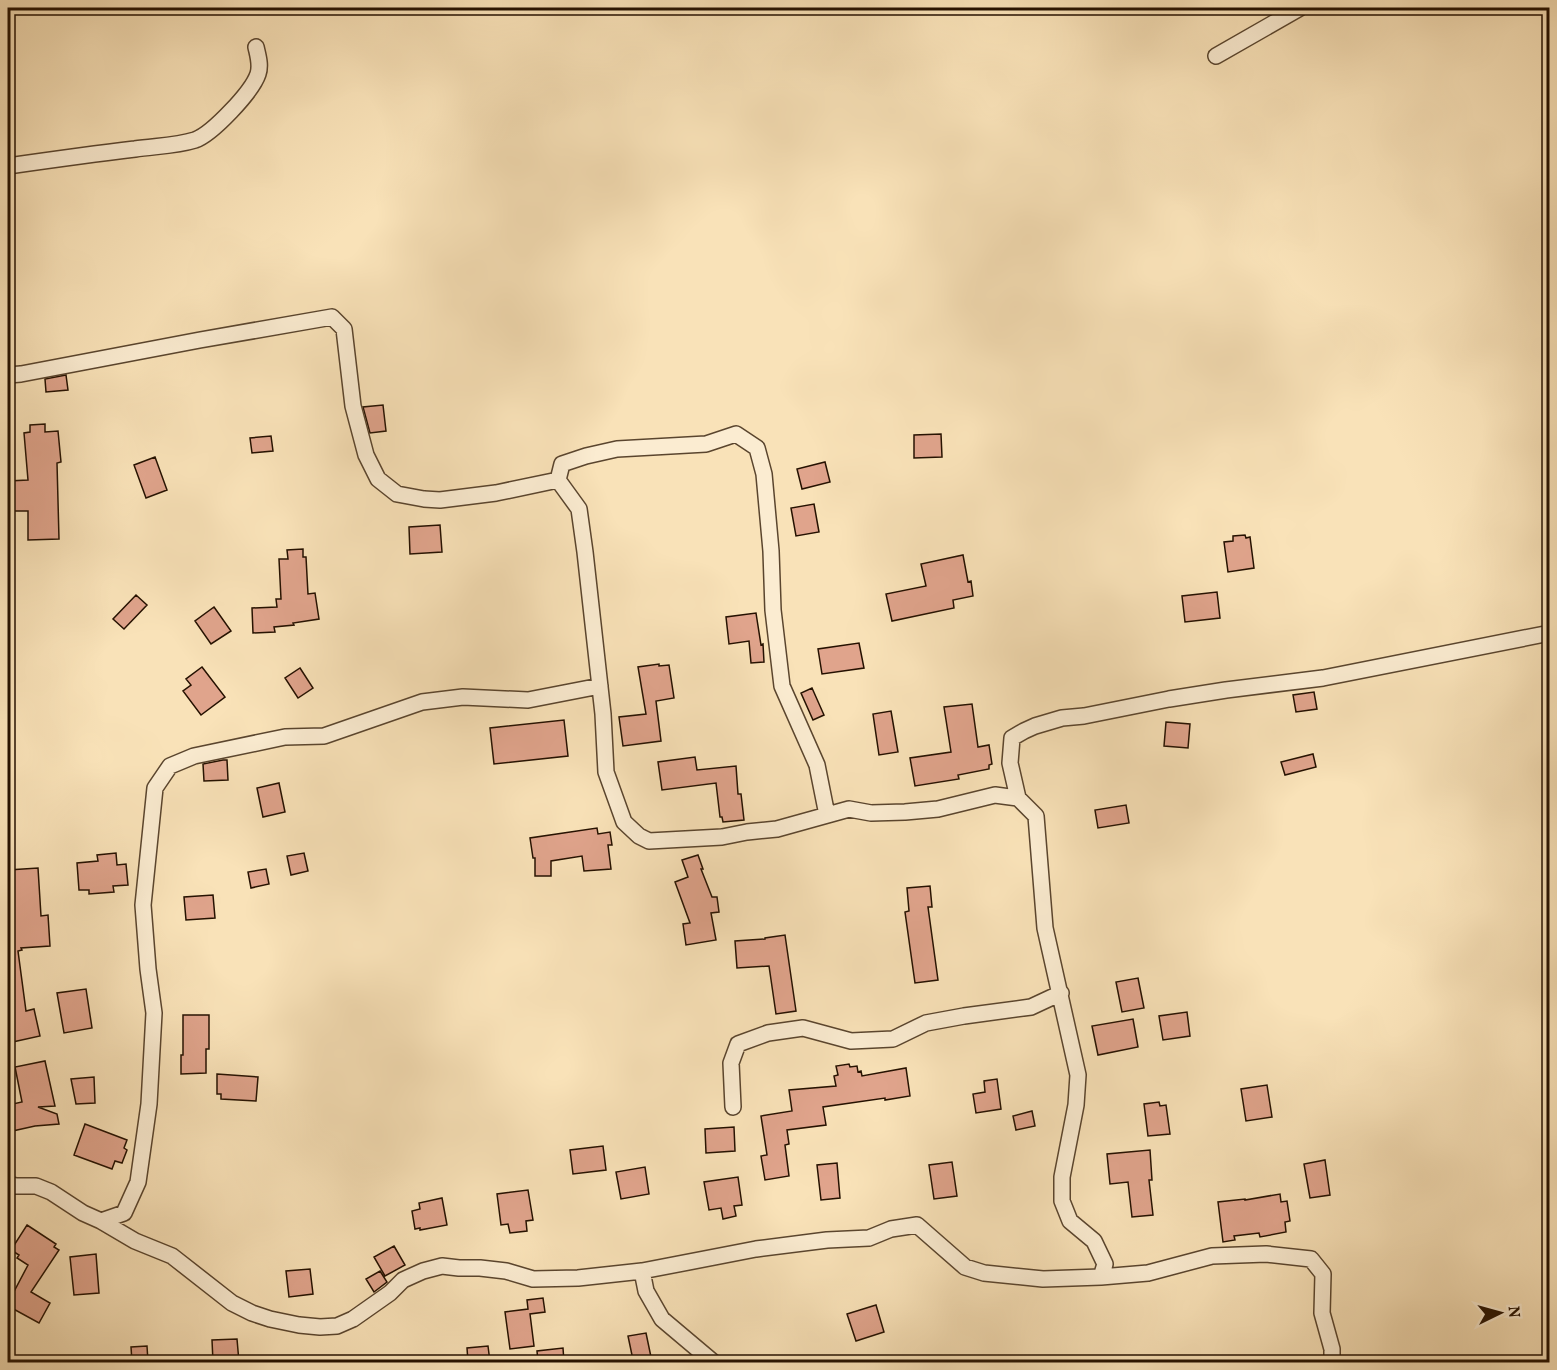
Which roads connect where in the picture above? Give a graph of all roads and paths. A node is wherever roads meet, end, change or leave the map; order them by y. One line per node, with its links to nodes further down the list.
1 (1300, 8): 3 (street)
2 (256, 47): 4 (street)
3 (1216, 56)
4 (8, 166)
5 (8, 375): 6 (street)
6 (558, 480): 8 (street); 10 (street)
7 (1550, 633): 9 (street)
8 (600, 686): 10 (street); 14 (street)
9 (1018, 798): 10 (street); 11 (street)
10 (827, 814)
11 (1061, 993): 12 (street); 16 (street)
12 (733, 1107)
13 (8, 1184): 14 (street)
14 (101, 1221): 15 (street)
15 (642, 1272): 16 (street); 17 (street)
16 (1101, 1277): 18 (street)
17 (713, 1362)
18 (1332, 1362)

